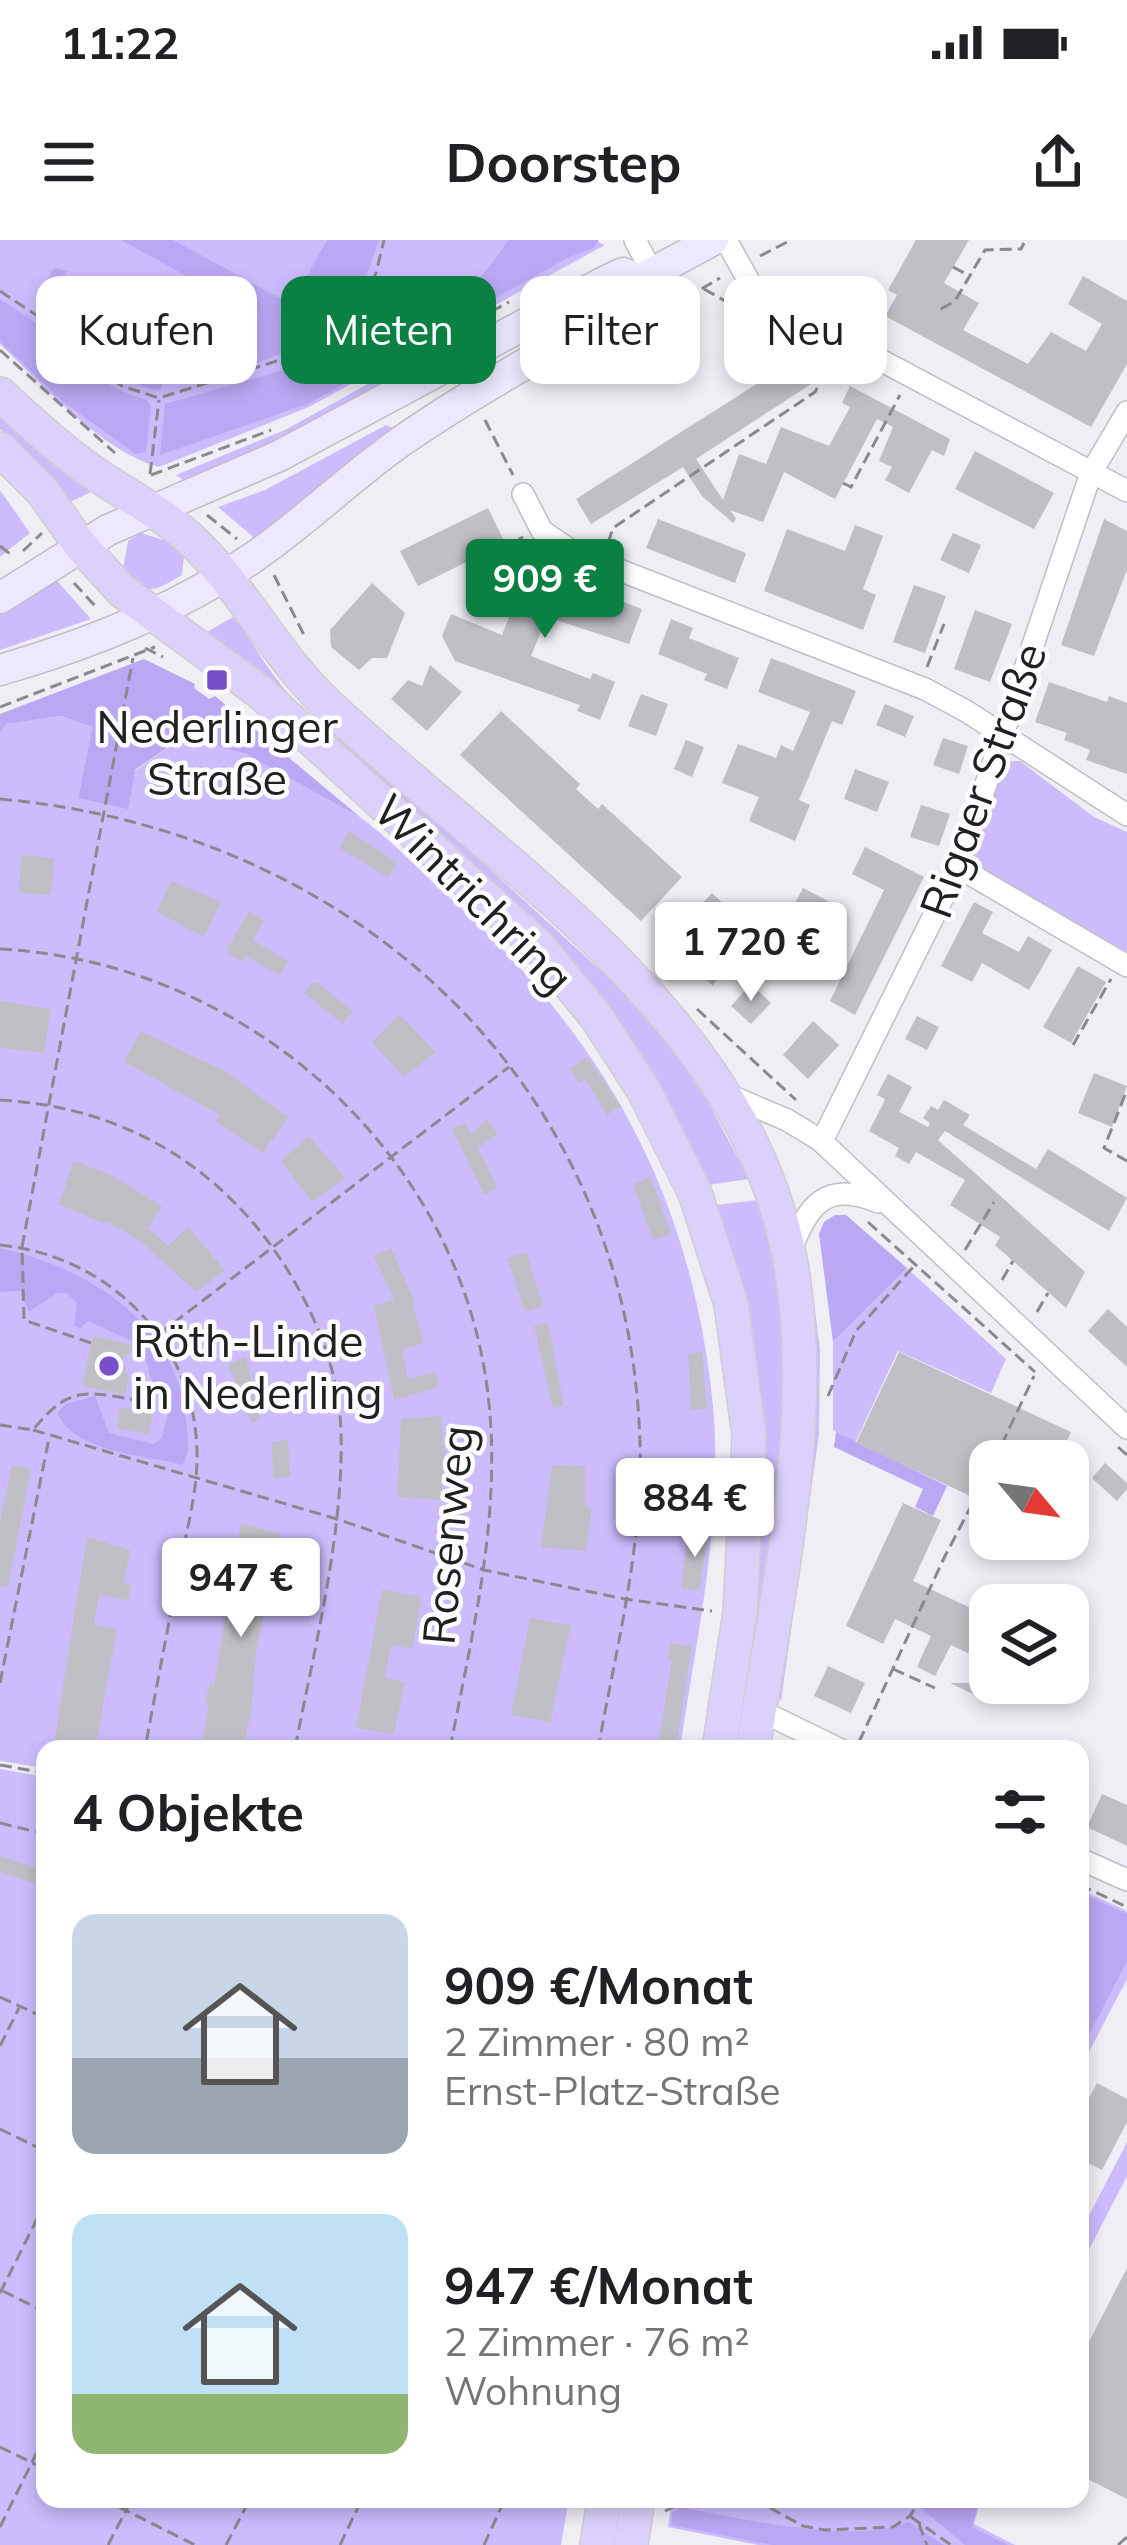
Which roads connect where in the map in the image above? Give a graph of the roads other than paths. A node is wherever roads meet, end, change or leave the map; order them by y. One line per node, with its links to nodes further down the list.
1 (635, 240): 5 (street)
2 (713, 240): 5 (main road)
3 (726, 240): 11 (street)
4 (617, 276): 5 (main road)
5 (646, 276)
6 (520, 328): 13 (main road)
7 (520, 366): 16 (main road)
8 (0, 394): 13 (main road, Wintrichring)
9 (1127, 412): 11 (street, Rigaer Straße)
10 (0, 449): 15 (main road, Wintrichring)
11 (1091, 473): 12 (street); 20 (street, Rigaer Straße)
12 (1127, 491)
13 (151, 492): 15 (main road); 16 (main road, Wintrichring)
14 (523, 494): 20 (street)
15 (81, 546): 17 (main road); 18 (main road, Wintrichring)
16 (235, 586): 18 (main road); 24 (main road, Wintrichring)
17 (0, 598)
18 (163, 641): 19 (main road); 30 (main road, Wintrichring)
19 (0, 670)
20 (1001, 737): 21 (street); 22 (street, Rigaer Straße)
21 (1127, 815)
22 (958, 866): 23 (street); 25 (street, Rigaer Straße)
23 (1127, 966)
24 (726, 1094): 25 (street); 27 (main road, Wintrichring)
25 (820, 1140): 26 (street)
26 (896, 1210): 27 (street); 28 (street)
27 (789, 1255): 29 (main road, Wintrichring)
28 (1122, 1429)
29 (759, 1710): 31 (main road, Wintrichring); 32 (street)
30 (720, 1740)
31 (754, 1740)
32 (821, 1740)
33 (1089, 1863): 34 (street)
34 (1127, 1880)
35 (603, 2508): 37 (main road)
36 (650, 2508): 38 (main road)
37 (597, 2545)
38 (631, 2545)

